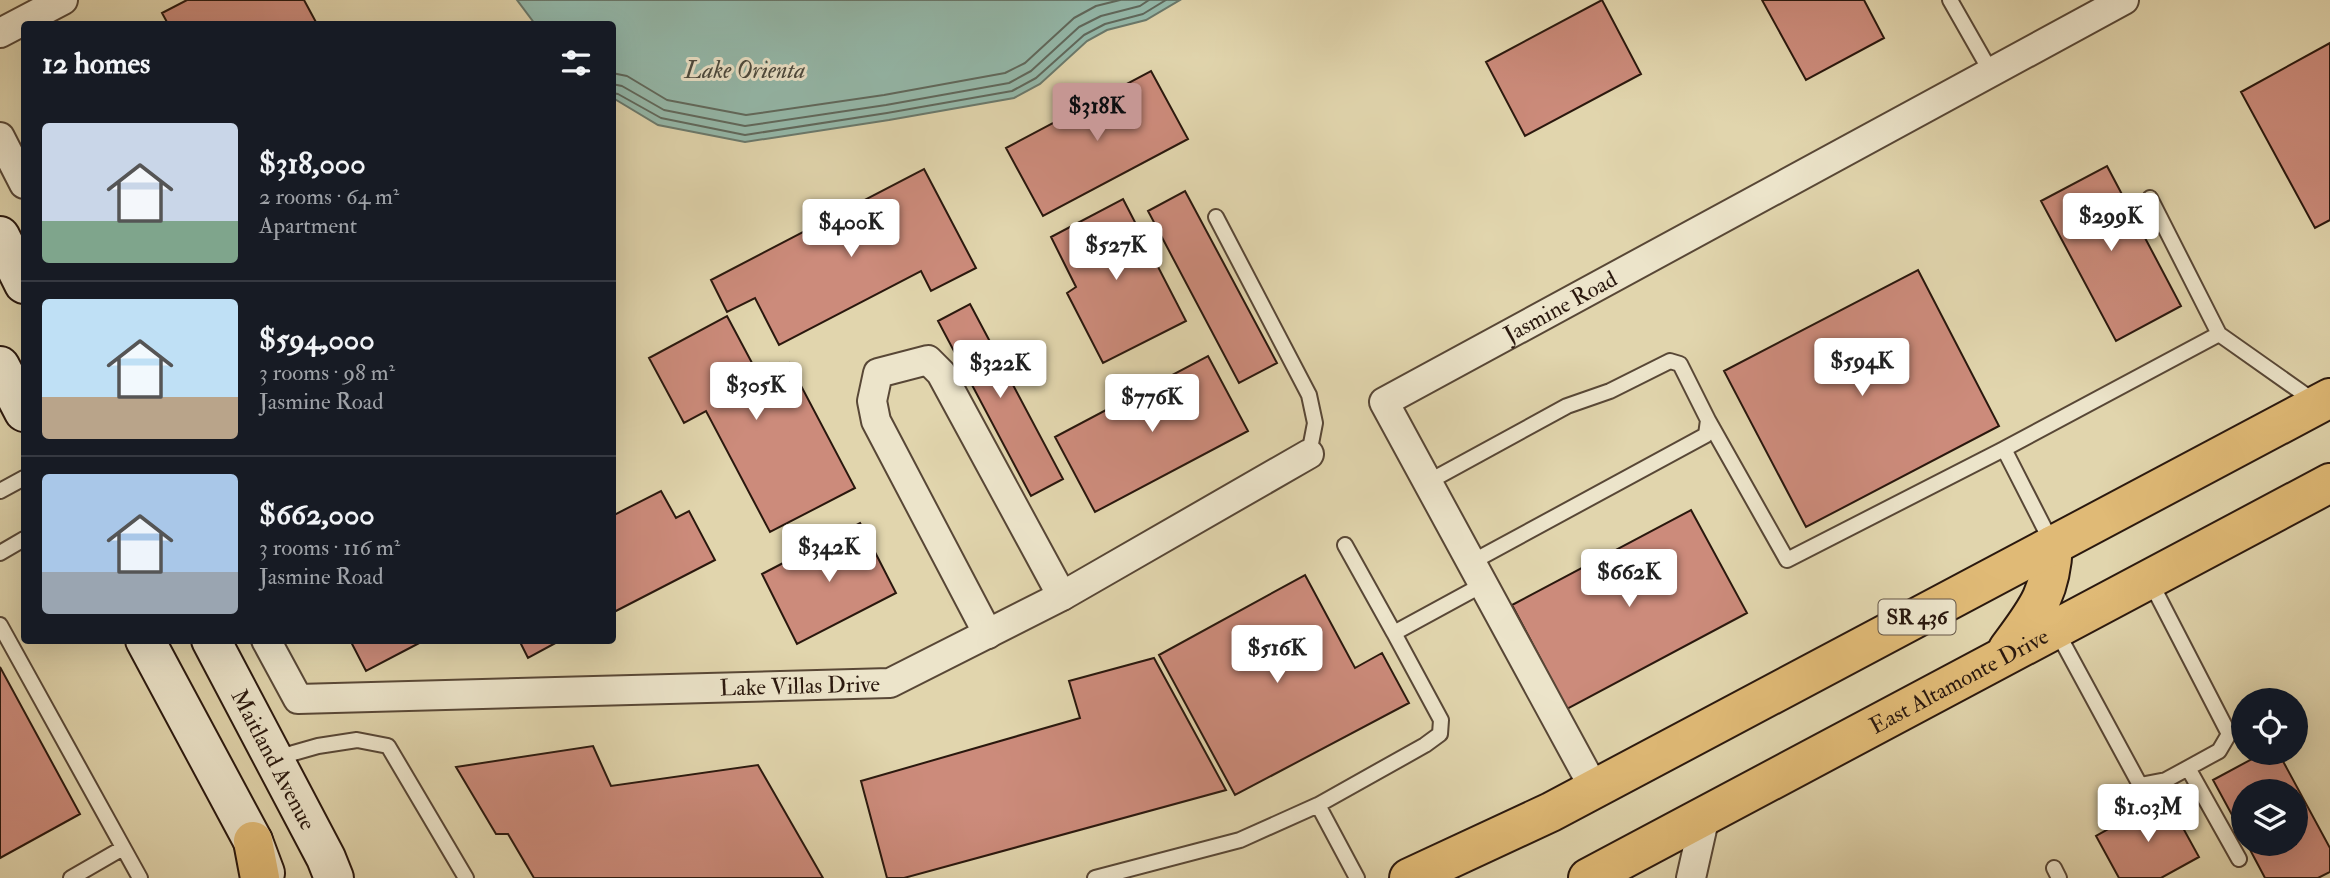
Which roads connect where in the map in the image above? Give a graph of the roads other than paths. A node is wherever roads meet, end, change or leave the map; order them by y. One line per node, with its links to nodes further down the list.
1 (62, 0): 4 (street)
2 (1950, 0): 7 (lane)
3 (2124, 0): 7 (street, Jasmine Road)
4 (23, 21)
5 (21, 22): 6 (street)
6 (0, 33)
7 (1991, 72): 22 (street, Jasmine Road)
8 (0, 137): 9 (street)
9 (21, 178)
10 (2150, 198): 14 (lane)
11 (1216, 217): 20 (lane)
12 (0, 236): 13 (main road)
13 (21, 278)
14 (2219, 334): 16 (lane); 19 (lane)
15 (0, 366): 17 (main road)
16 (2324, 401): 27 (main road, SR 436)
17 (21, 406)
18 (1708, 420): 19 (lane); 22 (lane); 29 (lane)
19 (2004, 449): 27 (lane)
20 (1309, 454): 31 (street, Lake Villas Drive)
21 (21, 480): 24 (lane)
22 (1428, 482): 29 (street, Jasmine Road)
23 (2330, 483): 30 (main road, East Altamonte Drive)
24 (0, 491)
25 (21, 541): 28 (lane)
26 (1345, 545): 34 (lane)
27 (2053, 545): 39 (main road); 42 (main road, SR 436)
28 (0, 553)
29 (1478, 573): 34 (lane); 42 (street, Jasmine Road)
30 (2149, 579): 33 (main road, East Altamonte Drive); 41 (lane)
31 (1062, 596): 35 (street, Lake Villas Drive); 35 (street)
32 (0, 625): 46 (lane)
33 (2055, 629): 39 (main road, East Altamonte Drive); 41 (lane)
34 (1394, 633): 43 (lane)
35 (988, 634): 38 (street, Lake Villas Drive)
36 (147, 644): 45 (main road)
37 (213, 644): 40 (main road, Maitland Avenue)
38 (268, 644)
39 (2003, 656): 44 (main road, East Altamonte Drive)
40 (273, 759): 52 (main road, Maitland Avenue); 53 (lane)
41 (2189, 768): 47 (lane)
42 (1594, 788): 56 (main road, SR 436)
43 (1318, 805): 54 (lane); 55 (lane)
44 (1705, 816): 57 (main road, East Altamonte Drive); 58 (street)
45 (253, 841): 50 (main road); 51 (main road)
46 (123, 848): 48 (lane); 49 (lane)
47 (2239, 859)
48 (71, 878)
49 (140, 878)
50 (260, 878)
51 (267, 878)
52 (334, 878)
53 (466, 878)
54 (1095, 878)
55 (1357, 878)
56 (1409, 878)
57 (1588, 878)
58 (1691, 878)

